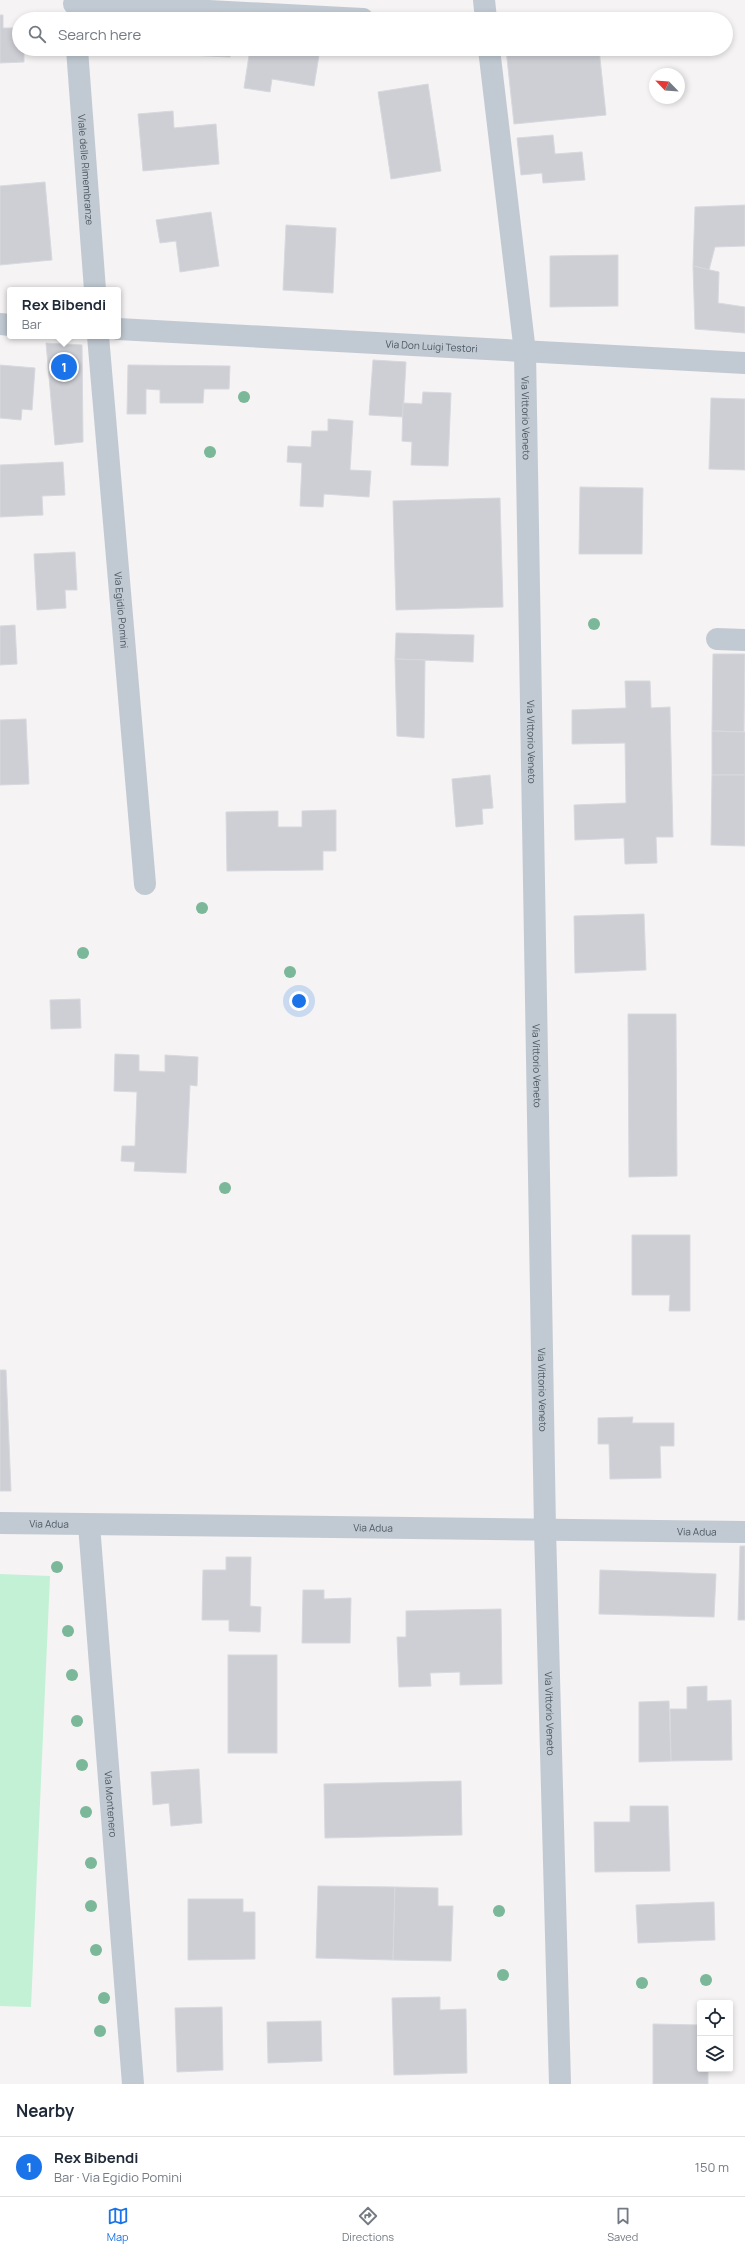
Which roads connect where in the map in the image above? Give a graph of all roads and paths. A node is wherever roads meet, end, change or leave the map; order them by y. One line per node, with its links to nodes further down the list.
1 (484, 0): 4 (street)
2 (74, 8): 3 (street)
3 (179, 12)
4 (485, 12)
5 (78, 56): 7 (street, Viale delle Rimembranze)
6 (490, 56): 10 (street, Via Vittorio Veneto)
7 (95, 287)
8 (121, 329): 10 (street, Via Don Luigi Testori)
9 (98, 339): 14 (street, Via Egidio Pomini)
10 (525, 352): 11 (street, Via Don Luigi Testori); 17 (street, Via Vittorio Veneto)
11 (745, 363)
12 (717, 639): 13 (street)
13 (745, 640)
14 (145, 884)
15 (0, 1523): 16 (street, Via Adua)
16 (89, 1525): 17 (street, Via Adua); 19 (street, Via Montenero)
17 (546, 1529): 18 (street, Via Adua); 20 (street, Via Vittorio Veneto)
18 (745, 1532)
19 (133, 2084)
20 (560, 2084)

